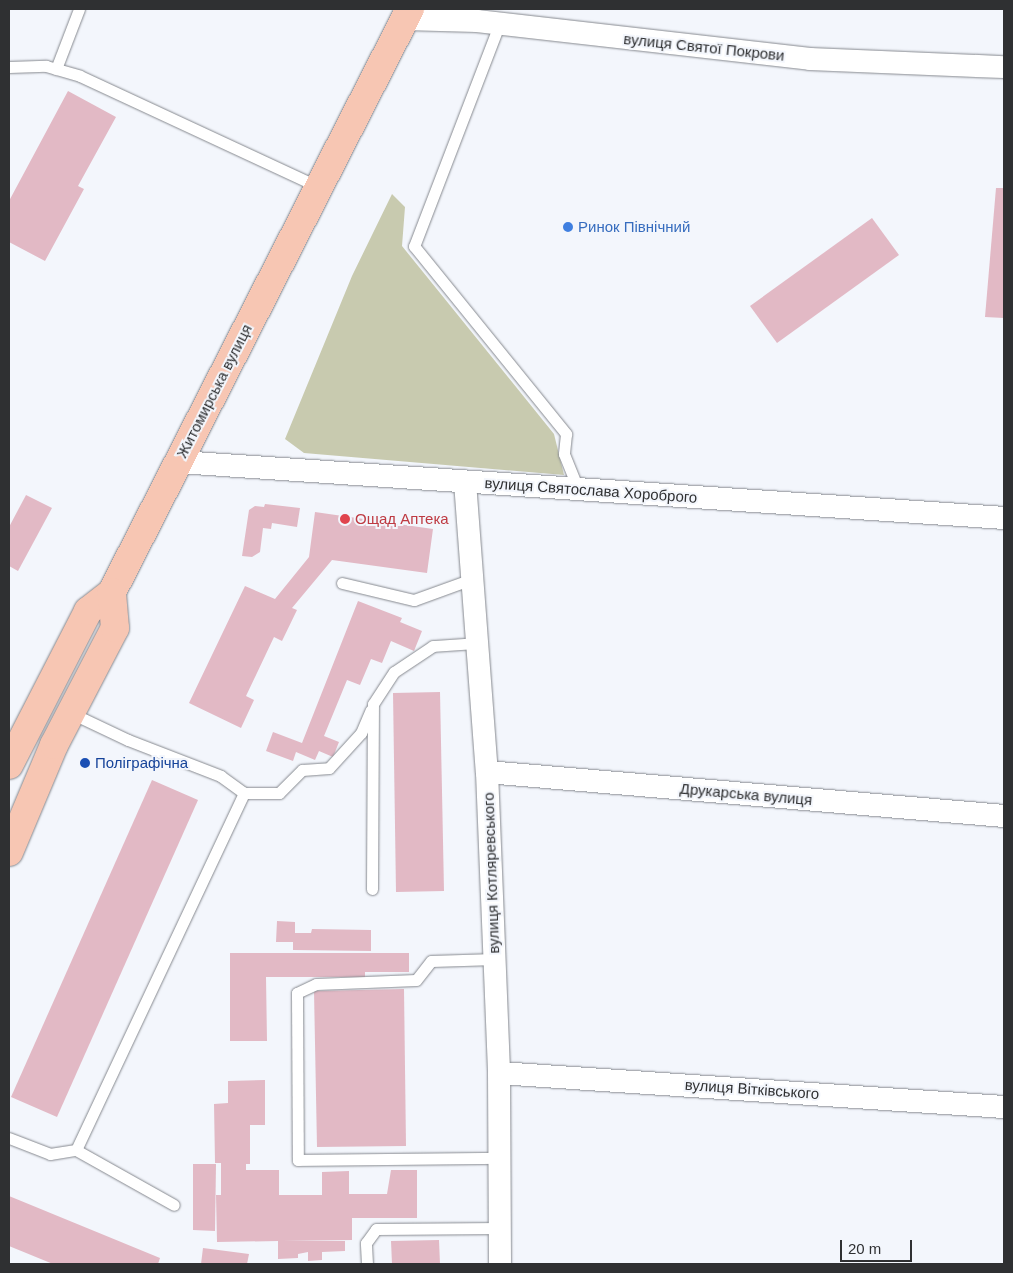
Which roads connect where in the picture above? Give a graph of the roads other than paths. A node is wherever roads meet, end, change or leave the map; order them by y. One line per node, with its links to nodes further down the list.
1 (79, 9): 6 (lane)
2 (404, 12): 3 (street, вулиця Святої Покрови); 7 (main road, Житомирська вулиця)
3 (499, 25): 5 (street, вулиця Святої Покрови); 10 (lane)
4 (9, 67): 6 (lane)
5 (1004, 67)
6 (56, 69): 7 (lane)
7 (319, 187): 8 (main road, Житомирська вулиця)
8 (179, 462): 9 (street, вулиця Святослава Хороброго); 14 (main road, Житомирська вулиця)
9 (465, 482): 10 (street, вулиця Святослава Хороброго); 12 (street, вулиця Котляревського)
10 (578, 489): 11 (street, вулиця Святослава Хороброго)
11 (1004, 518)
12 (472, 579): 13 (lane); 15 (street, вулиця Котляревського)
13 (342, 583)
14 (112, 592): 17 (main road); 18 (main road, Житомирська вулиця)
15 (477, 643): 16 (lane); 19 (street, вулиця Котляревського)
16 (373, 704): 20 (lane); 23 (lane)
17 (71, 713): 20 (lane); 22 (main road)
18 (9, 765)
19 (488, 772): 21 (street, Друкарська вулиця); 24 (street, вулиця Котляревського)
20 (244, 793): 28 (lane)
21 (1004, 816)
22 (9, 852)
23 (372, 890)
24 (495, 959): 25 (street, вулиця Котляревського); 29 (lane)
25 (499, 1073): 26 (street, вулиця Вітківського); 29 (street, вулиця Котляревського)
26 (1004, 1106)
27 (9, 1138): 28 (lane)
28 (76, 1150): 30 (lane)
29 (500, 1158): 31 (street, вулиця Котляревського)
30 (174, 1205)
31 (500, 1228): 32 (lane); 33 (street, вулиця Котляревського)
32 (367, 1264)
33 (500, 1264)

